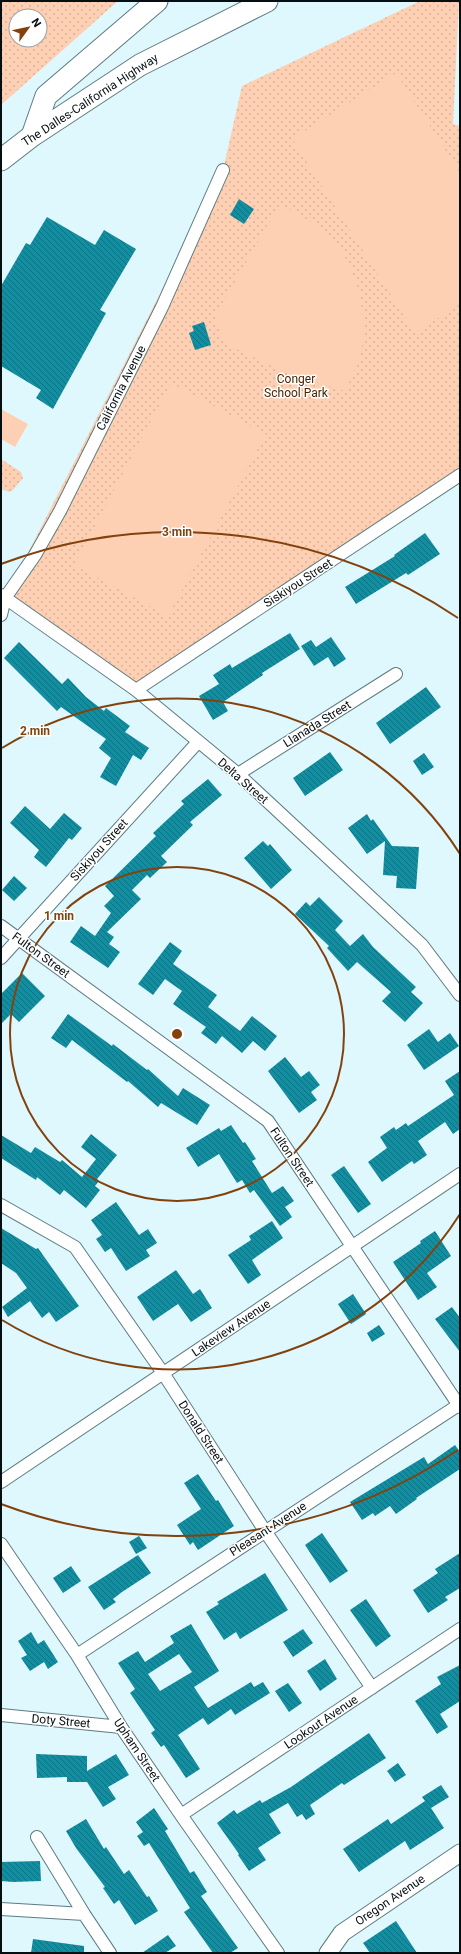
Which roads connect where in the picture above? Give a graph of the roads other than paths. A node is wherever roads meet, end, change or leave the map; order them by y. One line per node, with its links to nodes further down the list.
1 (157, 1): 3 (highway)
2 (267, 1): 3 (highway, The Dalles-California Highway)
3 (32, 136): 4 (highway, The Dalles-California Highway)
4 (1, 160)
5 (222, 170): 7 (street, California Avenue)
6 (460, 475): 10 (street, Siskiyou Street)
7 (2, 597): 8 (street, California Avenue); 10 (street, Delta Street)
8 (1, 615)
9 (396, 674): 12 (street, Llanada Street)
10 (136, 690): 11 (street, Delta Street)
11 (198, 742): 12 (street, Delta Street); 14 (street, Siskiyou Street)
12 (238, 774): 16 (street, Delta Street)
13 (1, 926): 14 (street, Fulton Street)
14 (18, 939): 15 (street, Siskiyou Street); 19 (street, Fulton Street)
15 (1, 958)
16 (460, 995)
17 (460, 1174): 19 (street, Lakeview Avenue)
18 (1, 1205): 20 (street, Donald Street)
19 (351, 1246): 20 (street, Lakeview Avenue); 21 (street, Fulton Street)
20 (164, 1373): 22 (street, Lakeview Avenue); 23 (street, Donald Street)
21 (459, 1405): 23 (street, Pleasant Avenue)
22 (1, 1482)
23 (265, 1530): 26 (street, Pleasant Avenue); 27 (street, Donald Street)
24 (1, 1544): 26 (street, Upham Street)
25 (460, 1629): 27 (street, Lookout Avenue)
26 (77, 1655): 29 (street, Upham Street)
27 (372, 1688): 30 (street, Lookout Avenue)
28 (1, 1715): 29 (street, Doty Street)
29 (121, 1727): 30 (street, Upham Street)
30 (181, 1815): 36 (street, Upham Street)
31 (37, 1837): 34 (street)
32 (460, 1853): 37 (main road, Oregon Avenue)
33 (1, 1909): 34 (street)
34 (84, 1914): 35 (street)
35 (106, 1950)
36 (278, 1953)
37 (328, 1953)

